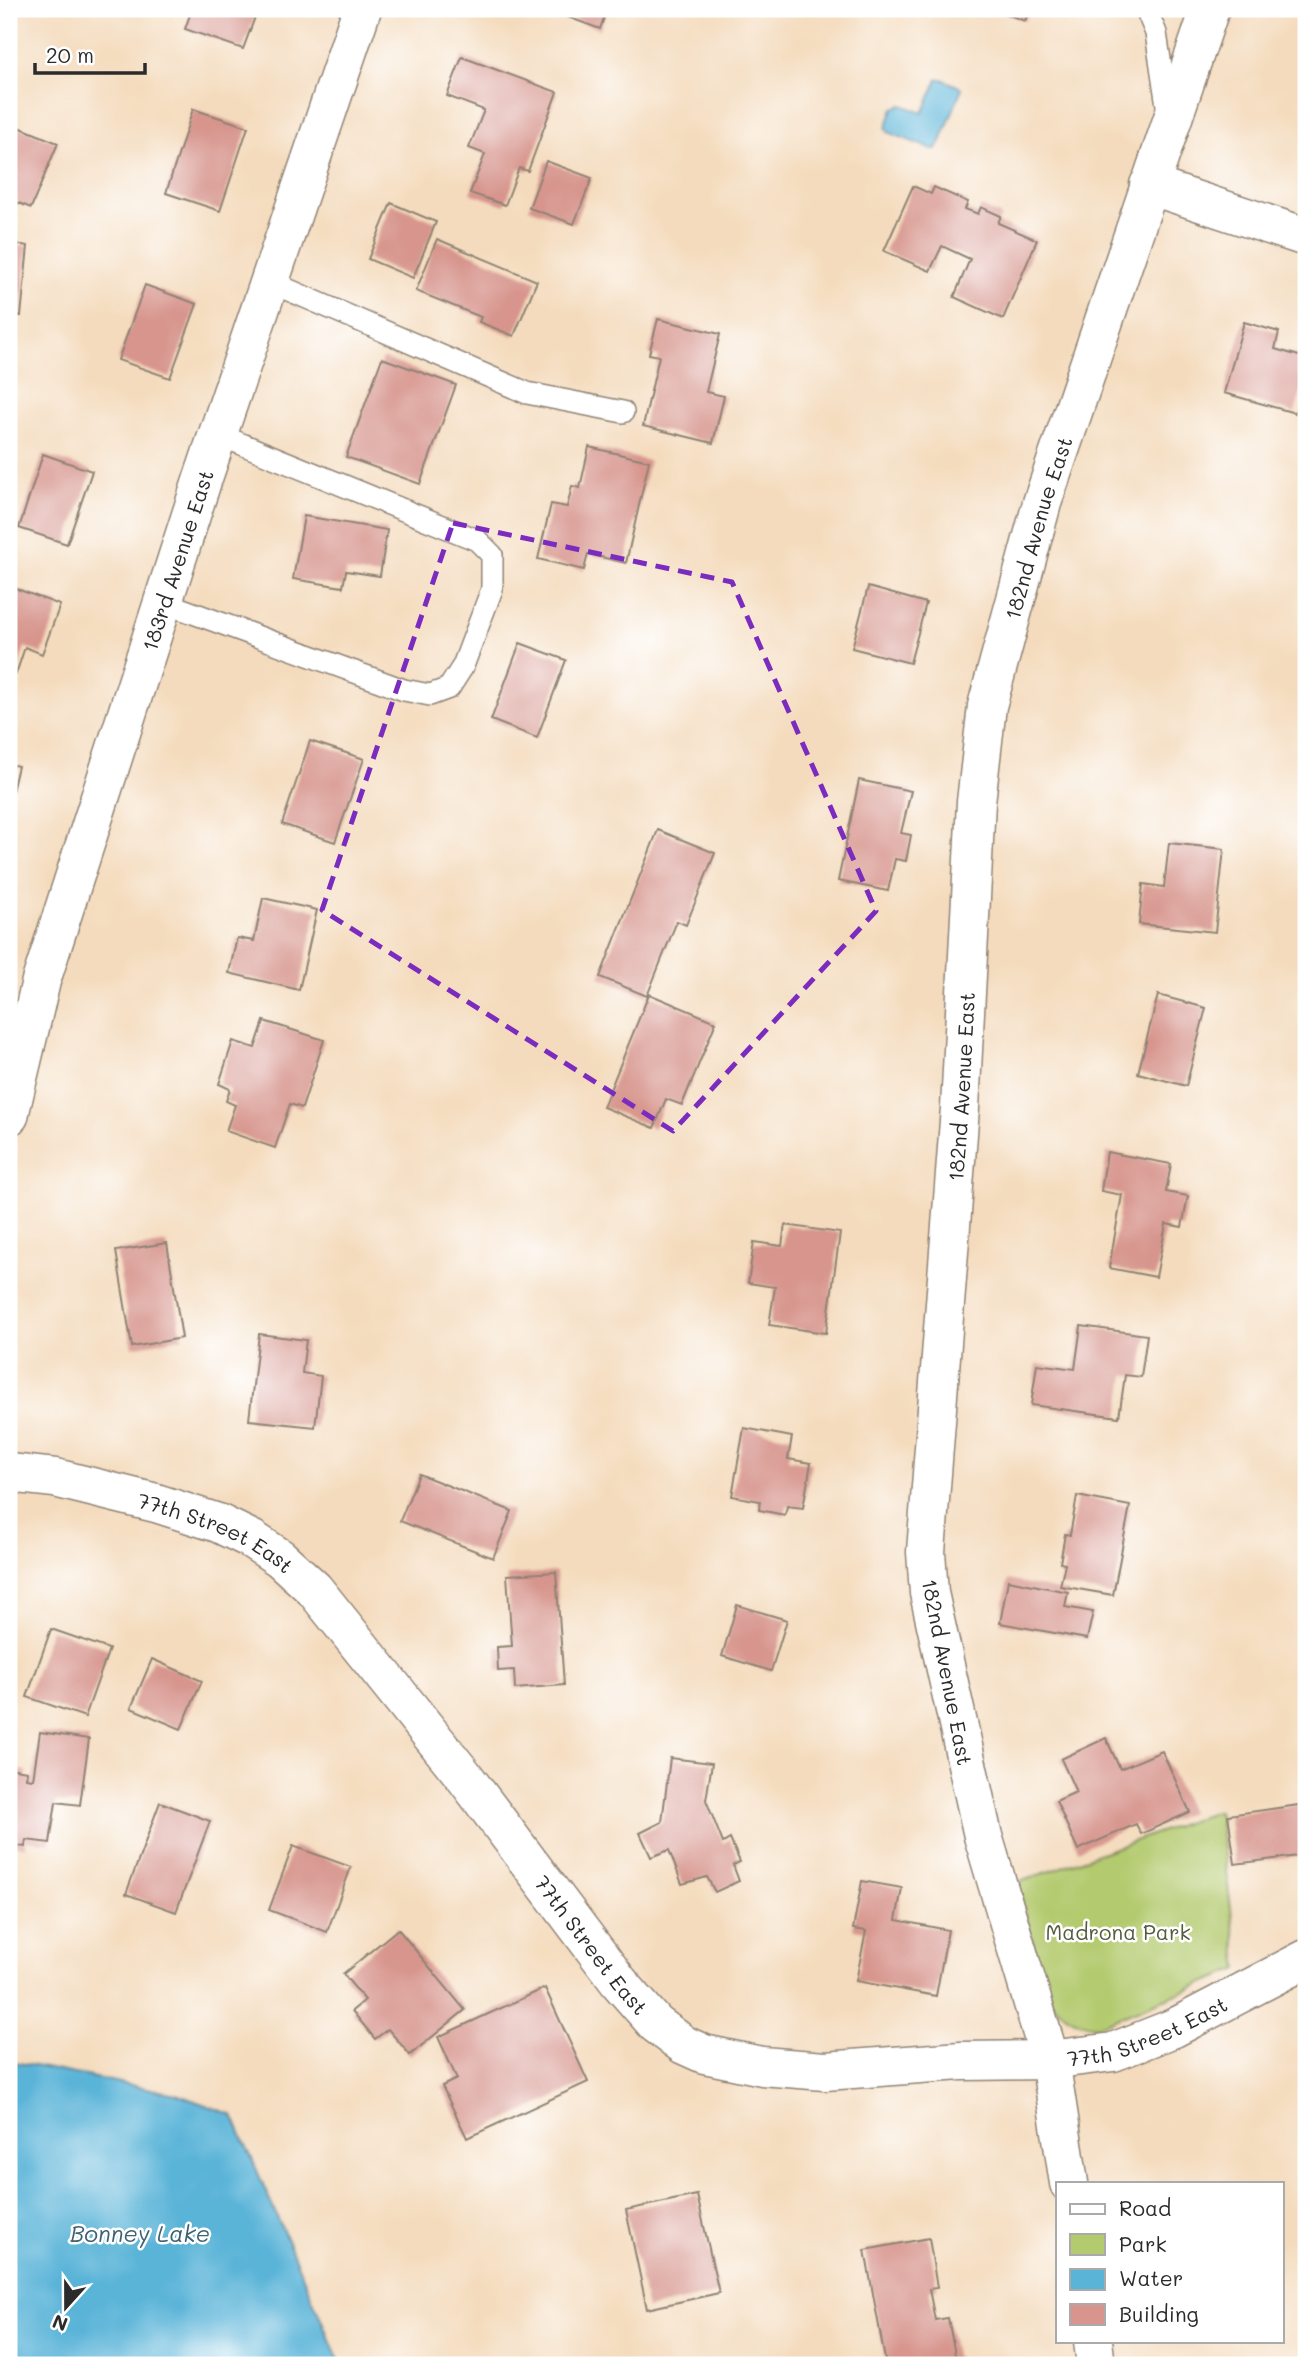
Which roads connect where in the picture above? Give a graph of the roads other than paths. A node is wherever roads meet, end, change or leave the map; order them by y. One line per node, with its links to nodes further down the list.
1 (362, 9): 7 (street, 183rd Avenue East)
2 (1146, 9): 4 (lane)
3 (1210, 9): 4 (street, 182nd Avenue East)
4 (1170, 124): 5 (street, 182nd Avenue East)
5 (1149, 185): 6 (street); 14 (street, 182nd Avenue East)
6 (1306, 237)
7 (268, 281): 8 (lane); 9 (street, 183rd Avenue East)
8 (623, 412)
9 (217, 434): 10 (street, 183rd Avenue East); 10 (lane)
10 (163, 603): 11 (street, 183rd Avenue East)
11 (9, 1116)
12 (9, 1473): 14 (street, 77th Street East)
13 (1306, 1959): 14 (street, 77th Street East)
14 (1050, 2060): 15 (street, 182nd Avenue East)
15 (1069, 2182)
16 (1093, 2342): 17 (street)
17 (1096, 2365)

